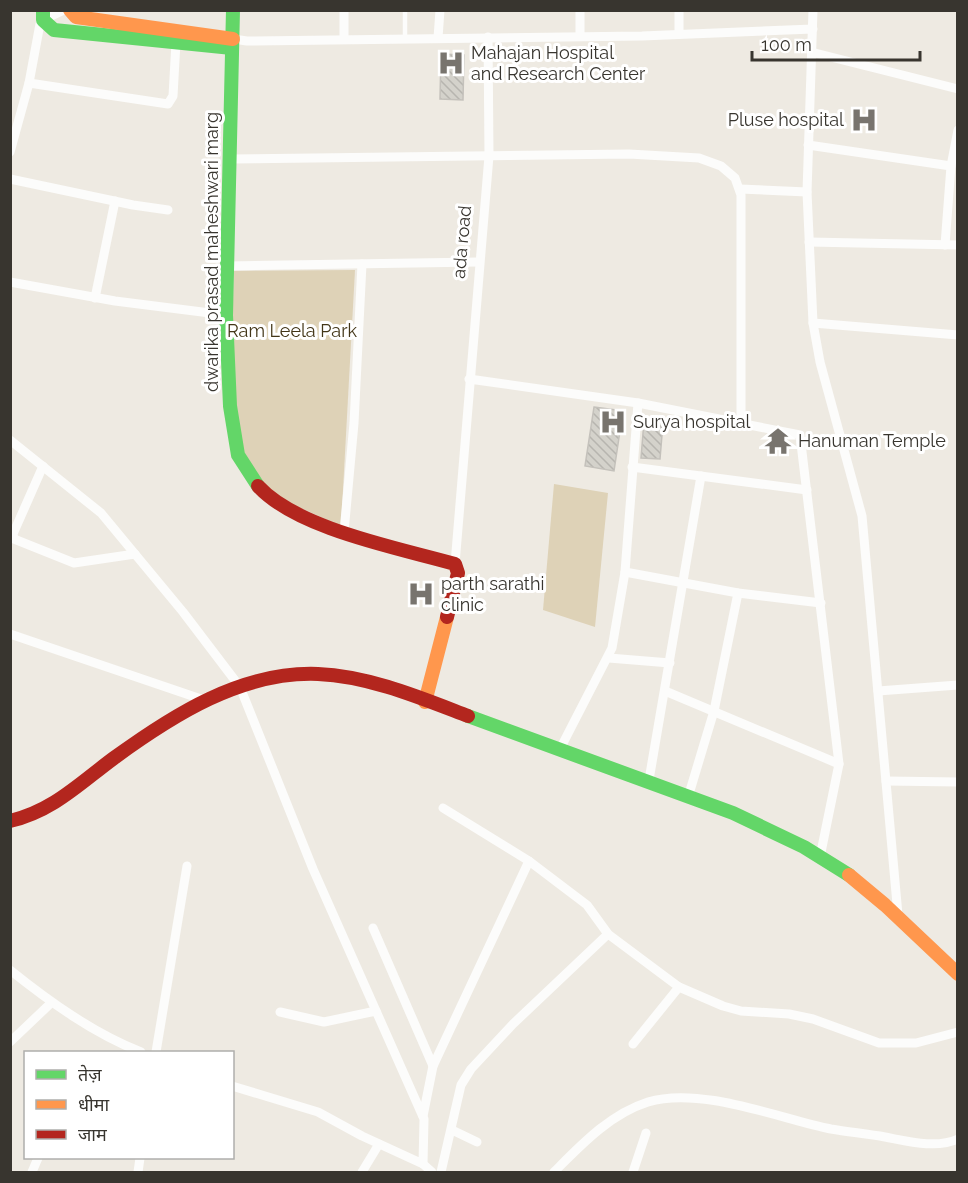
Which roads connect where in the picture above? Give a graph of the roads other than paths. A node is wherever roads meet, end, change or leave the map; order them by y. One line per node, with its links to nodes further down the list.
1 (64, 10): 10 (street)
2 (69, 10): 19 (street)
3 (233, 10): 19 (street, dwarika prasad maheshwari marg)
4 (344, 10): 17 (street)
5 (405, 10): 15 (lane)
6 (440, 10): 16 (street)
7 (580, 10): 13 (street)
8 (679, 10): 12 (street)
9 (813, 10): 11 (street)
10 (43, 15): 18 (street); 21 (street)
11 (813, 28): 12 (street); 20 (street)
12 (679, 34): 13 (street)
13 (580, 36): 14 (street)
14 (488, 37): 16 (street); 27 (street, ada road)
15 (405, 38): 16 (street); 17 (street)
16 (438, 38)
17 (344, 39): 19 (street)
18 (176, 42): 19 (street); 21 (street)
19 (232, 43): 28 (street, dwarika prasad maheshwari marg)
20 (812, 52): 22 (street); 25 (street)
21 (30, 83): 23 (street)
22 (957, 89)
23 (16, 114): 26 (street)
24 (957, 130): 29 (street)
25 (808, 145): 29 (street); 32 (street)
26 (10, 152)
27 (489, 156): 28 (street); 31 (street); 38 (street, ada road)
28 (230, 159): 40 (street, dwarika prasad maheshwari marg)
29 (951, 165): 36 (street)
30 (10, 178): 33 (street)
31 (740, 189): 32 (street); 48 (street)
32 (807, 192): 35 (street)
33 (115, 201): 34 (street); 42 (street)
34 (168, 210)
35 (809, 242): 36 (street); 44 (street)
36 (945, 245): 37 (street)
37 (957, 245)
38 (478, 262): 39 (street); 46 (street, ada road)
39 (362, 264): 40 (street); 54 (street)
40 (228, 266): 43 (street, dwarika prasad maheshwari marg)
41 (10, 282): 42 (street)
42 (95, 298): 43 (street)
43 (226, 315): 54 (street, dwarika prasad maheshwari marg)
44 (813, 323): 45 (street); 67 (street)
45 (957, 335)
46 (469, 379): 47 (street); 56 (street, ada road)
47 (638, 403): 48 (street); 51 (street)
48 (741, 421): 53 (street)
49 (10, 440): 50 (street)
50 (43, 466): 55 (street); 55 (street)
51 (632, 466): 52 (street); 57 (street)
52 (701, 476): 53 (street); 58 (street)
53 (807, 490): 60 (street)
54 (344, 532): 56 (street, dwarika prasad maheshwari marg)
55 (135, 554): 65 (street)
56 (455, 564): 69 (street, ada road)
57 (625, 572): 58 (street); 62 (street)
58 (683, 584): 59 (street); 63 (street)
59 (738, 593): 60 (street); 70 (street)
60 (821, 603): 72 (street)
61 (10, 634): 68 (street)
62 (609, 658): 63 (street); 71 (street)
63 (670, 663): 66 (street)
64 (957, 685): 67 (street)
65 (240, 687): 68 (street); 69 (street); 89 (street)
66 (665, 691): 70 (street); 73 (street)
67 (878, 691): 74 (street)
68 (204, 700): 78 (street)
69 (425, 702): 71 (street)
70 (714, 711): 72 (street); 76 (street)
71 (559, 751): 73 (street)
72 (839, 764): 79 (street)
73 (649, 780): 76 (street)
74 (886, 781): 75 (street); 82 (street)
75 (957, 782)
76 (689, 794): 79 (street)
77 (443, 808): 80 (street)
78 (10, 821)
79 (820, 857): 82 (street)
80 (529, 861): 84 (street); 96 (street)
81 (187, 866): 95 (street)
82 (898, 915): 86 (street)
83 (373, 928): 96 (street)
84 (608, 934): 87 (street); 99 (street)
85 (10, 970): 88 (street)
86 (957, 974)
87 (679, 987): 91 (street); 93 (street)
88 (51, 1003): 92 (street); 94 (street)
89 (376, 1011): 90 (street); 98 (street)
90 (280, 1012)
91 (957, 1032)
92 (10, 1042)
93 (633, 1044)
94 (123, 1049)
95 (156, 1051)
96 (433, 1066): 98 (street)
97 (234, 1087): 103 (street)
98 (424, 1119): 105 (street)
99 (452, 1130): 102 (street); 109 (street)
100 (646, 1133): 111 (street)
101 (957, 1139): 110 (street)
102 (477, 1142)
103 (379, 1144): 105 (street); 107 (street)
104 (38, 1159): 106 (street)
105 (423, 1164): 108 (street)
106 (32, 1173)
107 (362, 1173)
108 (432, 1173)
109 (441, 1173)
110 (554, 1173)
111 (633, 1173)

